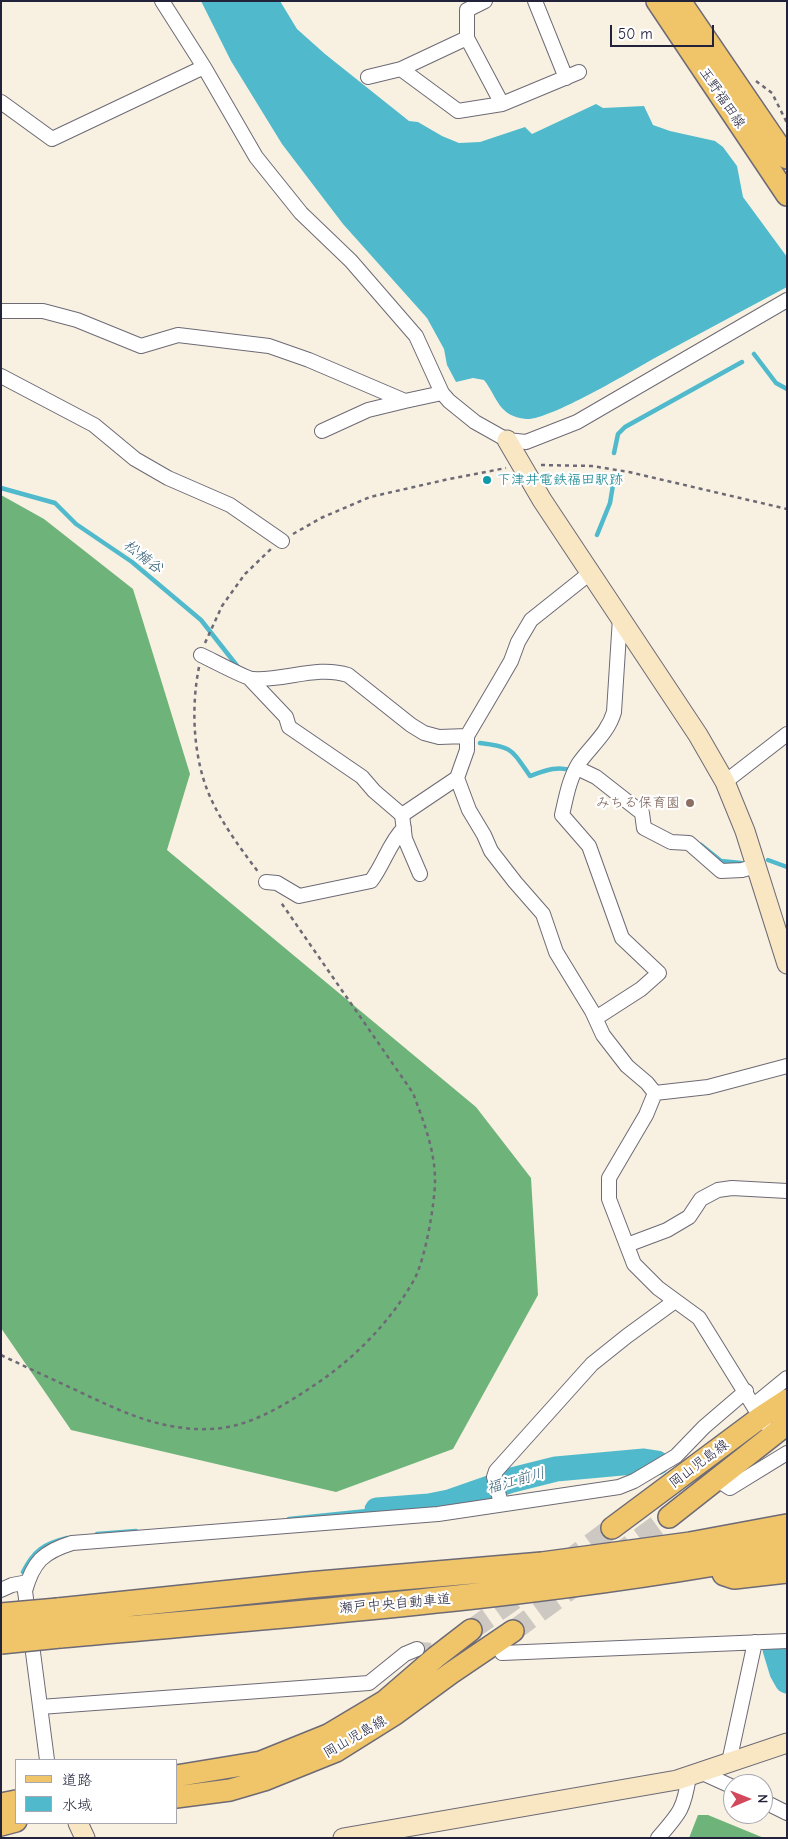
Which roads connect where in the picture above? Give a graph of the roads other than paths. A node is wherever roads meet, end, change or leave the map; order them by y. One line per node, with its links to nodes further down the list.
1 (162, 1): 7 (street)
2 (485, 1): 6 (street)
3 (535, 1): 11 (street)
4 (657, 1): 13 (main road, 玉野福田線)
5 (680, 1): 12 (main road, 玉野福田線)
6 (467, 38): 8 (street); 11 (street)
7 (204, 67): 10 (street); 17 (street)
8 (400, 69): 9 (street); 11 (street)
9 (368, 76)
10 (1, 102)
11 (502, 104)
12 (787, 158)
13 (787, 195)
14 (787, 300): 20 (street)
15 (1, 311): 18 (street)
16 (1, 376): 21 (street)
17 (442, 393): 18 (street); 20 (street)
18 (405, 401): 19 (street)
19 (322, 431)
20 (507, 440): 22 (street)
21 (282, 541)
22 (590, 573): 23 (street); 27 (street)
23 (620, 618): 28 (street); 30 (street)
24 (201, 655): 25 (street)
25 (251, 680): 27 (street); 31 (street)
26 (787, 734): 30 (street)
27 (467, 736): 29 (street)
28 (577, 768): 32 (street); 36 (street)
29 (457, 778): 31 (street); 36 (street)
30 (725, 782): 32 (street)
31 (403, 821): 33 (street); 34 (street)
32 (756, 866): 35 (street)
33 (420, 874)
34 (266, 882)
35 (787, 964)
36 (596, 1018): 38 (street)
37 (787, 1066): 38 (street)
38 (655, 1093): 40 (street)
39 (787, 1191): 40 (street)
40 (627, 1245): 41 (street)
41 (675, 1301): 43 (street); 48 (street)
42 (787, 1378): 45 (street)
43 (746, 1391): 45 (street); 48 (street)
44 (787, 1400): 45 (main road, 岡山児島線)
45 (768, 1420): 47 (main road, 岡山児島線); 51 (main road, 岡山児島線)
46 (787, 1453): 47 (street)
47 (716, 1479): 50 (main road, 岡山児島線)
48 (498, 1492): 57 (street)
49 (787, 1513): 54 (highway)
50 (669, 1517)
51 (612, 1528)
52 (787, 1528): 54 (highway, 瀬戸中央自動車道)
53 (787, 1550): 55 (highway, 瀬戸中央自動車道)
54 (542, 1565): 59 (highway, 瀬戸中央自動車道, bridge)
55 (703, 1566): 56 (highway); 62 (highway, 瀬戸中央自動車道, bridge)
56 (787, 1570)
57 (28, 1582): 58 (street); 68 (street)
58 (1, 1590)
59 (1, 1616)
60 (471, 1630): 73 (main road, 岡山児島線)
61 (513, 1631): 75 (main road, 岡山児島線)
62 (1, 1641)
63 (785, 1641): 64 (street); 67 (street)
64 (755, 1642): 66 (street); 71 (street)
65 (417, 1649): 68 (street)
66 (502, 1653)
67 (787, 1654)
68 (40, 1707): 70 (street)
69 (787, 1743): 71 (street)
70 (47, 1759)
71 (729, 1762): 72 (street)
72 (695, 1774): 74 (street); 84 (street); 85 (street)
73 (178, 1776)
74 (723, 1784)
75 (178, 1797)
76 (15, 1801): 77 (main road)
77 (1, 1804)
78 (773, 1805): 79 (street)
79 (787, 1813)
80 (15, 1821): 82 (main road)
81 (78, 1824): 83 (street)
82 (1, 1825)
83 (85, 1838)
84 (343, 1838)
85 (658, 1838)

